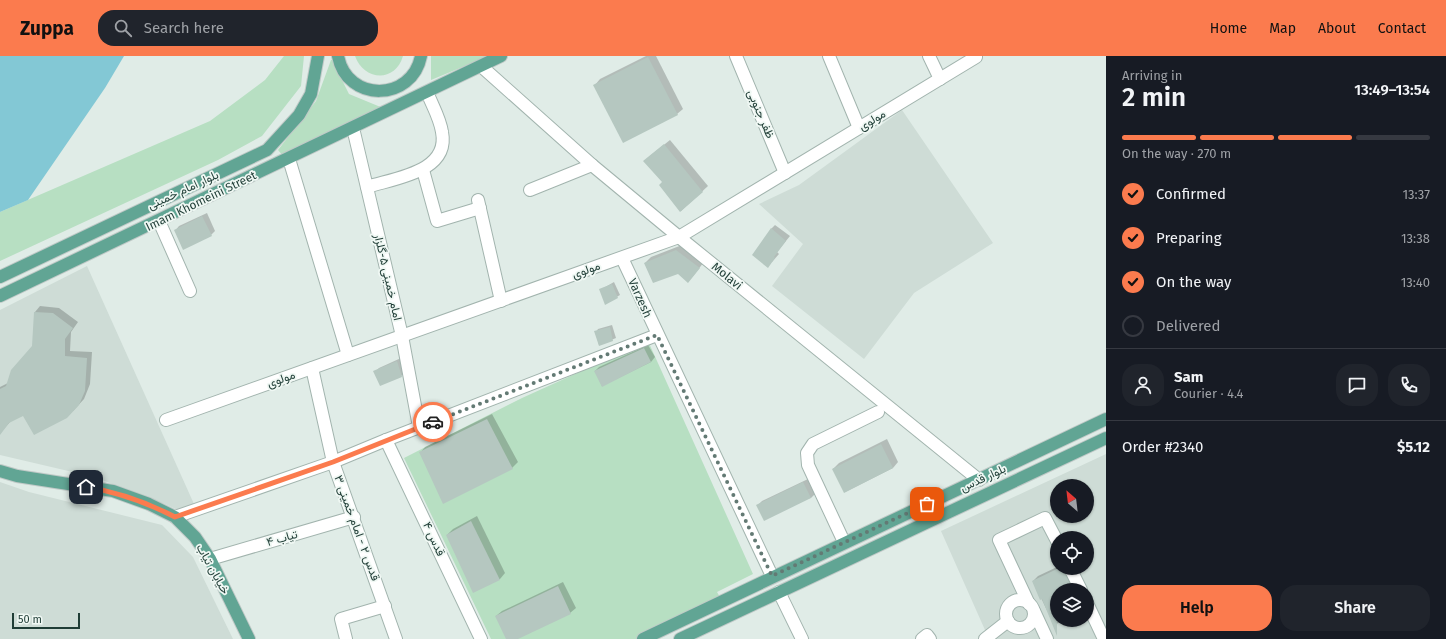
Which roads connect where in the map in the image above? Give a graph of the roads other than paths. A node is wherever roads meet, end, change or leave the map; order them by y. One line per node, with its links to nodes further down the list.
1 (318, 56): 16 (main road, بلوار امام خمینی)
2 (338, 56): 11 (main road)
3 (422, 56): 11 (main road)
4 (501, 56): 9 (main road, Imam Khomeini Street)
5 (736, 56): 21 (street, ظفر جنوبی)
6 (829, 56): 15 (street)
7 (929, 56): 10 (street)
8 (976, 57): 10 (street, مولوی)
9 (481, 66): 12 (main road, Imam Khomeini Street); 18 (street, Molavi)
10 (940, 79): 15 (street, مولوی)
11 (401, 85): 12 (main road); 13 (main road)
12 (427, 92): 13 (main road, Imam Khomeini Street); 20 (street)
13 (402, 104): 14 (main road, Imam Khomeini Street)
14 (353, 128): 17 (main road, Imam Khomeini Street); 22 (street, امام خمینی ۵-گلزار)
15 (859, 128): 21 (street, مولوی)
16 (267, 150): 19 (main road); 27 (main road, بلوار امام خمینی)
17 (289, 159): 19 (main road, Imam Khomeini Street); 33 (street)
18 (592, 164): 23 (street); 25 (street, Molavi)
19 (275, 166): 24 (main road, Imam Khomeini Street)
20 (423, 170): 22 (street); 30 (street)
21 (785, 173): 25 (street, مولوی)
22 (367, 187): 32 (street, امام خمینی ۵-گلزار)
23 (530, 190)
24 (159, 221): 28 (street); 29 (main road, Imam Khomeini Street)
25 (679, 237): 26 (street, مولوی); 43 (street, Molavi)
26 (622, 258): 30 (street, مولوی); 31 (street, Varzesh)
27 (0, 277)
28 (190, 291)
29 (0, 296)
30 (501, 301): 32 (street, مولوی)
31 (657, 335): 38 (street); 50 (street, Varzesh)
32 (402, 336): 33 (street, مولوی); 38 (street, امام خمینی ۵-گلزار)
33 (348, 355): 34 (street, مولوی)
34 (312, 368): 37 (street, مولوی); 41 (street, قدس ۲ - امام خمینی ۳)
35 (878, 412): 48 (street)
36 (1106, 419): 43 (main road, بلوار قدس)
37 (166, 420)
38 (419, 427): 40 (street)
39 (1106, 438): 44 (main road, بلوار قدس)
40 (386, 440): 41 (street); 59 (street, قدس ۴)
41 (333, 462): 45 (street); 46 (street, قدس ۲ - امام خمینی ۳)
42 (0, 471): 45 (main road, خیابان تیاب)
43 (979, 480): 44 (main road); 48 (main road, بلوار قدس)
44 (987, 495): 51 (main road, بلوار قدس)
45 (175, 517): 49 (main road, خیابان تیاب)
46 (354, 517): 49 (street, تیاب ۴); 52 (street, قدس ۲ - امام خمینی ۳)
47 (1052, 531): 53 (street)
48 (844, 542): 50 (main road, بلوار قدس)
49 (210, 559): 56 (main road, خیابان تیاب)
50 (772, 576): 51 (main road); 60 (main road, بلوار قدس)
51 (779, 592): 61 (main road, بلوار قدس); 62 (street)
52 (385, 606): 57 (street); 58 (street, قدس ۲ - امام خمینی ۳)
53 (1032, 607): 55 (street); 55 (street); 66 (street)
54 (1094, 618): 67 (street)
55 (1008, 621): 65 (street)
56 (249, 639)
57 (346, 639)
58 (396, 639)
59 (481, 639)
60 (643, 639)
61 (680, 639)
62 (802, 639)
63 (922, 639): 64 (street)
64 (930, 639)
65 (985, 639)
66 (1047, 639)
67 (1104, 639)

